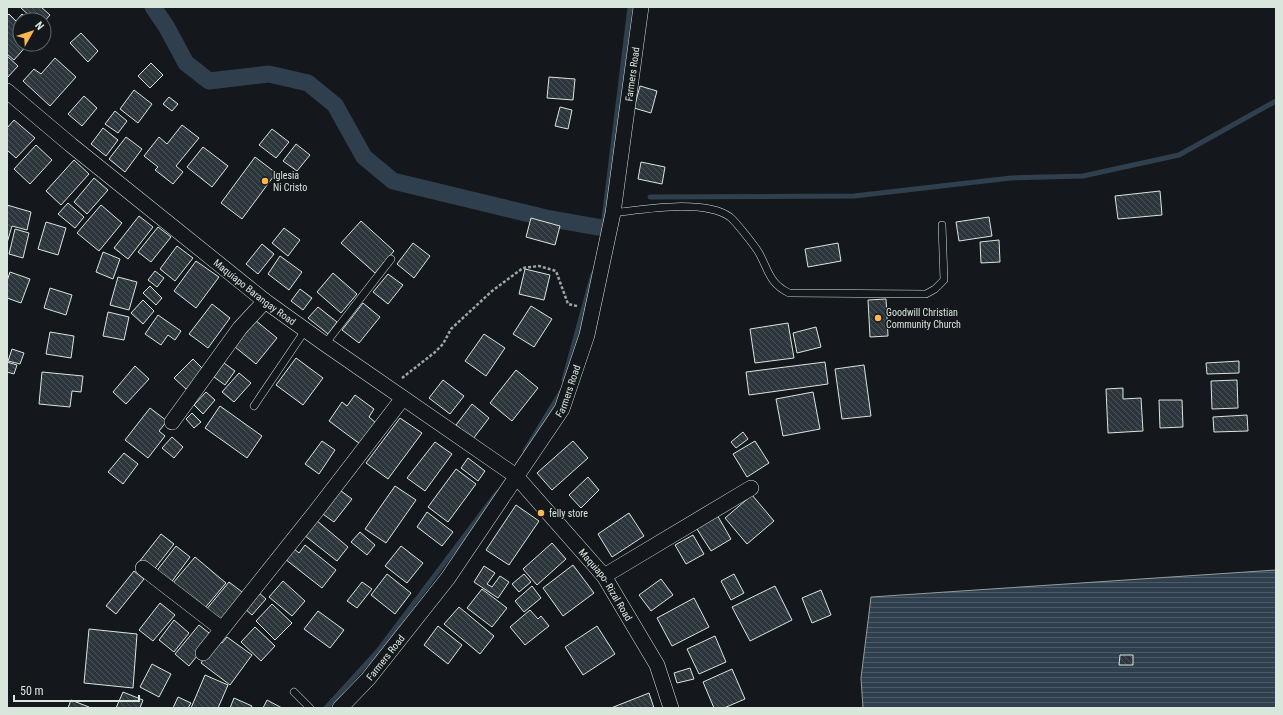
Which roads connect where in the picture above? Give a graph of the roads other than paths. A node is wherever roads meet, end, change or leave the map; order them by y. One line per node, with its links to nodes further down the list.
1 (641, 7): 3 (street, Farmers Road)
2 (7, 91): 6 (street, Maquiapo Barangay Road)
3 (613, 213): 4 (lane); 12 (street, Farmers Road)
4 (942, 225)
5 (391, 260): 8 (lane)
6 (265, 301): 7 (street, Maquiapo Barangay Road); 11 (street)
7 (306, 329): 8 (street, Maquiapo Barangay Road); 10 (lane)
8 (325, 344): 9 (street, Maquiapo Barangay Road)
9 (402, 398): 12 (street, Maquiapo Barangay Road); 16 (street)
10 (254, 406)
11 (172, 422)
12 (513, 474): 15 (street, Maquiapo- Rizal Road); 20 (street, Farmers Road)
13 (751, 488): 15 (street)
14 (143, 568): 16 (street)
15 (604, 576): 21 (street, Maquiapo- Rizal Road)
16 (222, 629): 17 (street)
17 (203, 653)
18 (294, 692): 19 (lane)
19 (310, 708)
20 (340, 708)
21 (671, 708)

